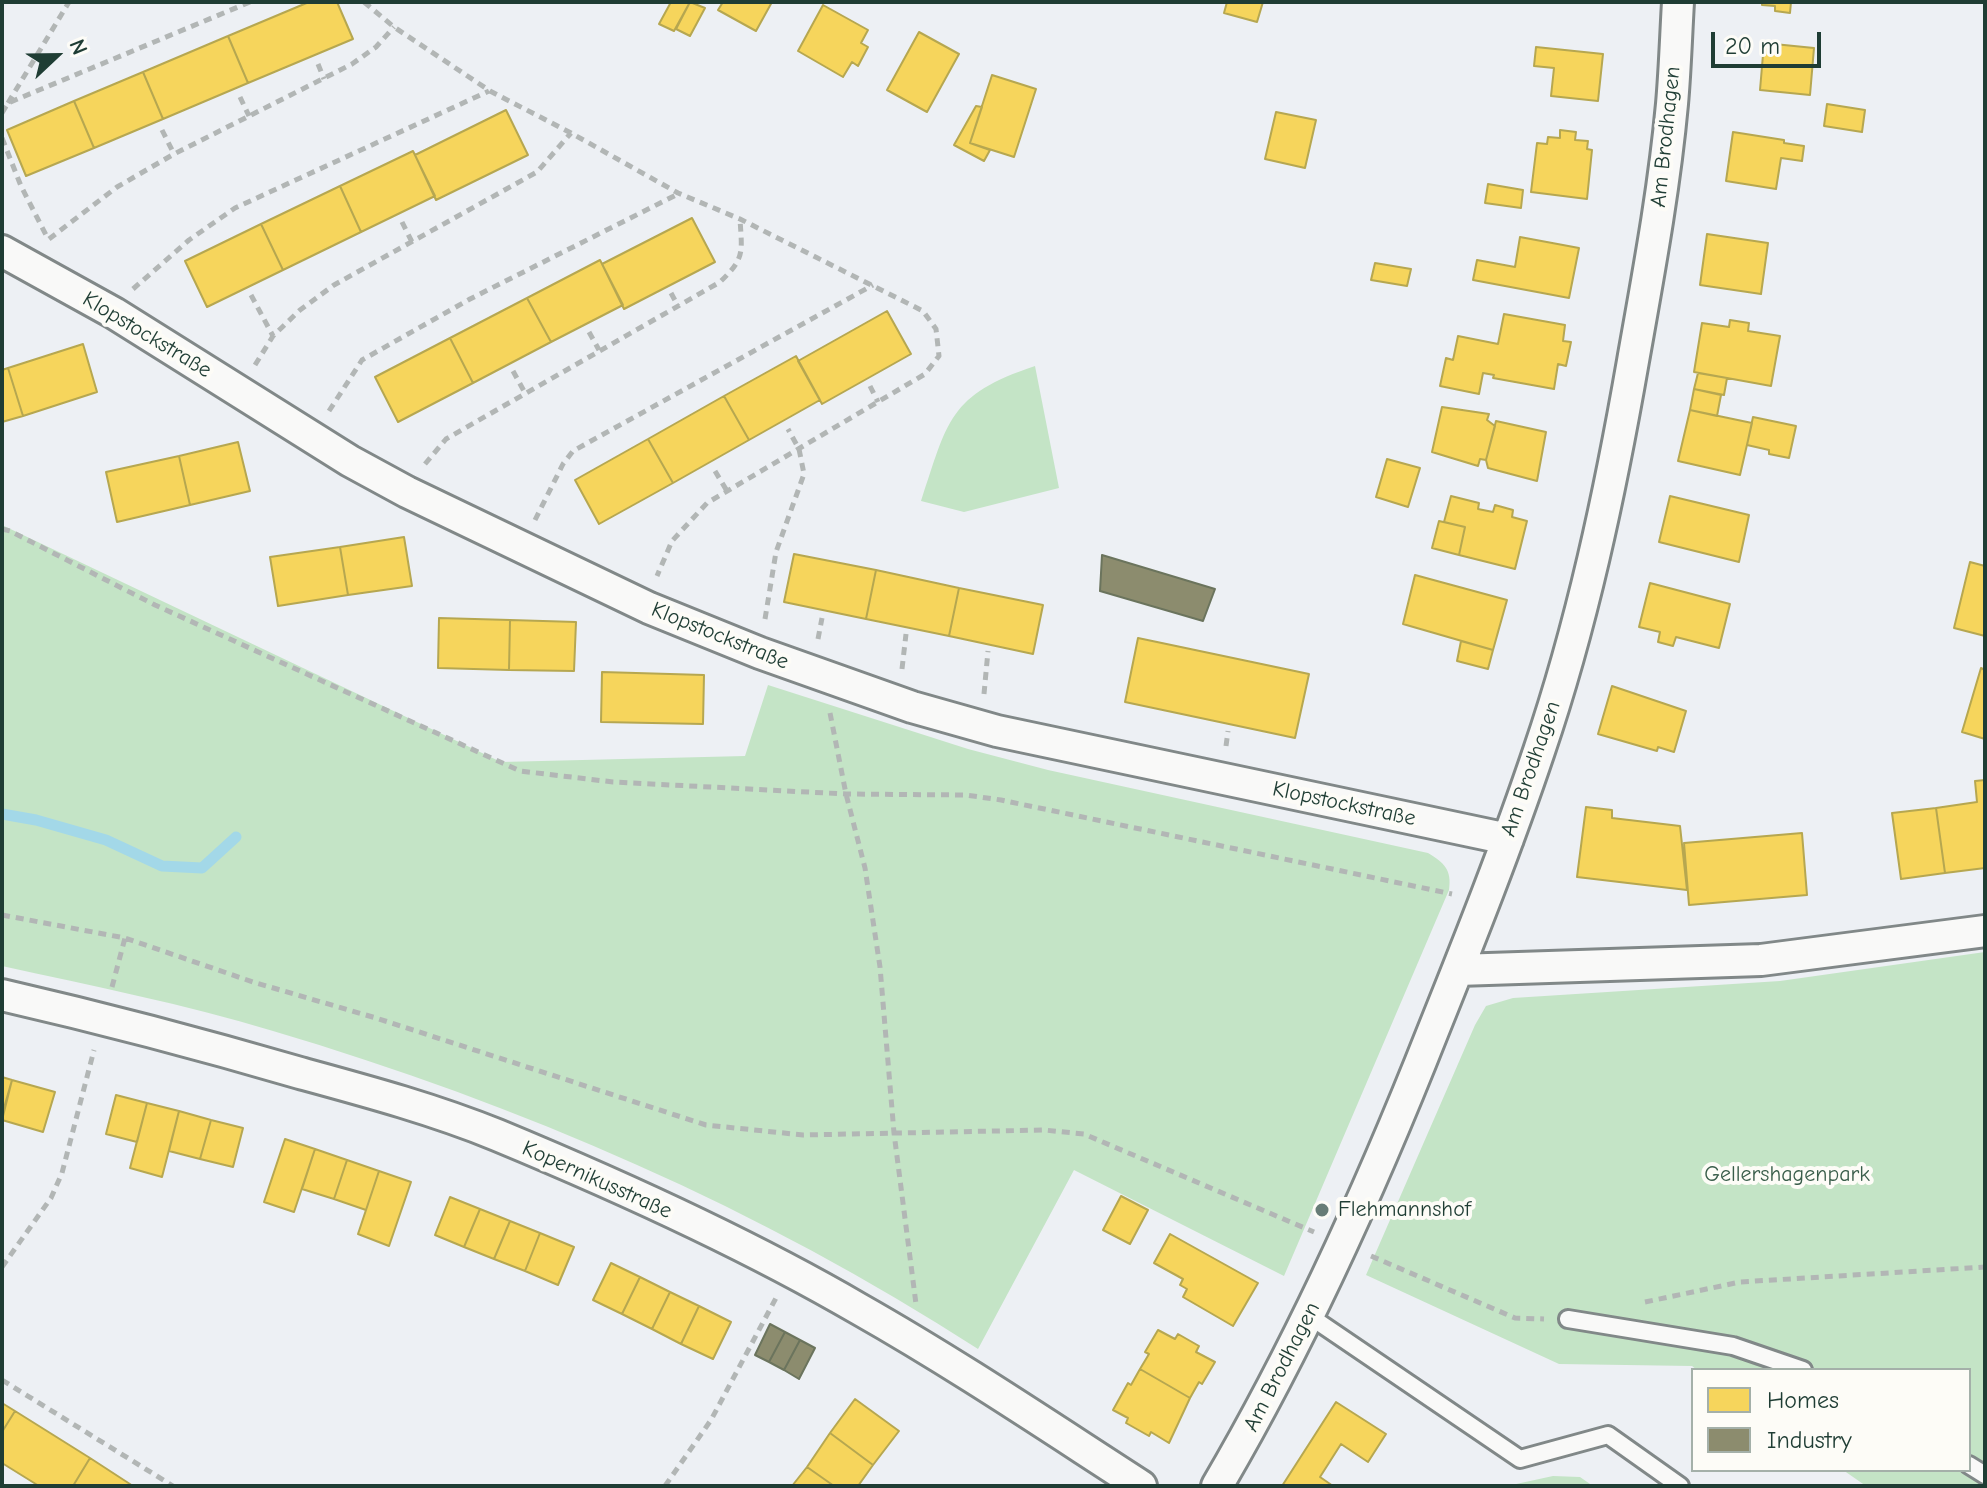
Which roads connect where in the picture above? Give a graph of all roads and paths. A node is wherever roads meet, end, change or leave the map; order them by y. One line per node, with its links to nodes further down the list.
1 (69, 2): 10 (path)
2 (250, 2): 10 (path)
3 (364, 2): 5 (path)
4 (1678, 2): 49 (street, Am Brodhagen)
5 (394, 27): 7 (path); 8 (path)
6 (318, 64): 7 (path)
7 (324, 79): 12 (path)
8 (490, 91): 14 (path); 26 (path)
9 (240, 97): 12 (path)
10 (8, 103): 11 (path)
11 (2, 113)
12 (249, 116): 16 (path)
13 (162, 130): 16 (path)
14 (571, 133): 17 (path); 20 (path)
15 (2, 138): 16 (path)
16 (174, 154)
17 (678, 193): 18 (path); 36 (path)
18 (740, 219): 22 (path); 25 (path)
19 (402, 222): 20 (path)
20 (412, 242): 28 (path)
21 (2, 251): 26 (street, Klopstockstraße)
22 (874, 285): 34 (path); 42 (path)
23 (671, 293): 25 (path)
24 (251, 295): 28 (path)
25 (678, 306): 29 (path)
26 (114, 313): 32 (street, Klopstockstraße)
27 (589, 332): 29 (path)
28 (273, 336): 32 (path)
29 (599, 350): 33 (path)
30 (513, 371): 33 (path)
31 (870, 386): 34 (path)
32 (239, 391): 36 (street, Klopstockstraße)
33 (525, 393): 40 (path)
34 (878, 402): 37 (path)
35 (788, 429): 37 (path)
36 (312, 437): 40 (street, Klopstockstraße)
37 (799, 449): 39 (path); 45 (path)
38 (715, 471): 39 (path)
39 (727, 491): 43 (path)
40 (407, 492): 42 (street, Klopstockstraße)
41 (2, 529): 48 (path)
42 (521, 547): 43 (street, Klopstockstraße)
43 (649, 608): 45 (street, Klopstockstraße)
44 (988, 651): 47 (path)
45 (760, 653): 46 (street, Klopstockstraße)
46 (822, 676): 47 (street, Klopstockstraße); 48 (path)
47 (981, 726): 49 (street, Klopstockstraße)
48 (846, 794): 50 (path); 57 (path)
49 (1508, 839): 50 (street, Am Brodhagen)
50 (1484, 901): 54 (street, Am Brodhagen)
51 (2, 915): 53 (path)
52 (1985, 931): 54 (street)
53 (125, 938): 56 (path); 57 (path)
54 (1458, 970): 58 (street, Am Brodhagen)
55 (2, 995): 56 (street, Kopernikusstraße)
56 (103, 1018): 59 (path); 61 (street, Kopernikusstraße)
57 (894, 1133): 58 (path); 65 (path)
58 (1344, 1244): 63 (street, Am Brodhagen); 64 (path)
59 (2, 1267)
60 (1985, 1267): 62 (path)
61 (790, 1272): 65 (street, Kopernikusstraße); 69 (path)
62 (1639, 1303)
63 (1308, 1315): 71 (street, Am Brodhagen); 72 (lane)
64 (1568, 1319): 66 (lane)
65 (922, 1345): 70 (street, Kopernikusstraße)
66 (1797, 1368)
67 (2, 1380): 68 (path)
68 (173, 1486)
69 (665, 1486)
70 (1141, 1486)
71 (1217, 1486)
72 (1680, 1486)

